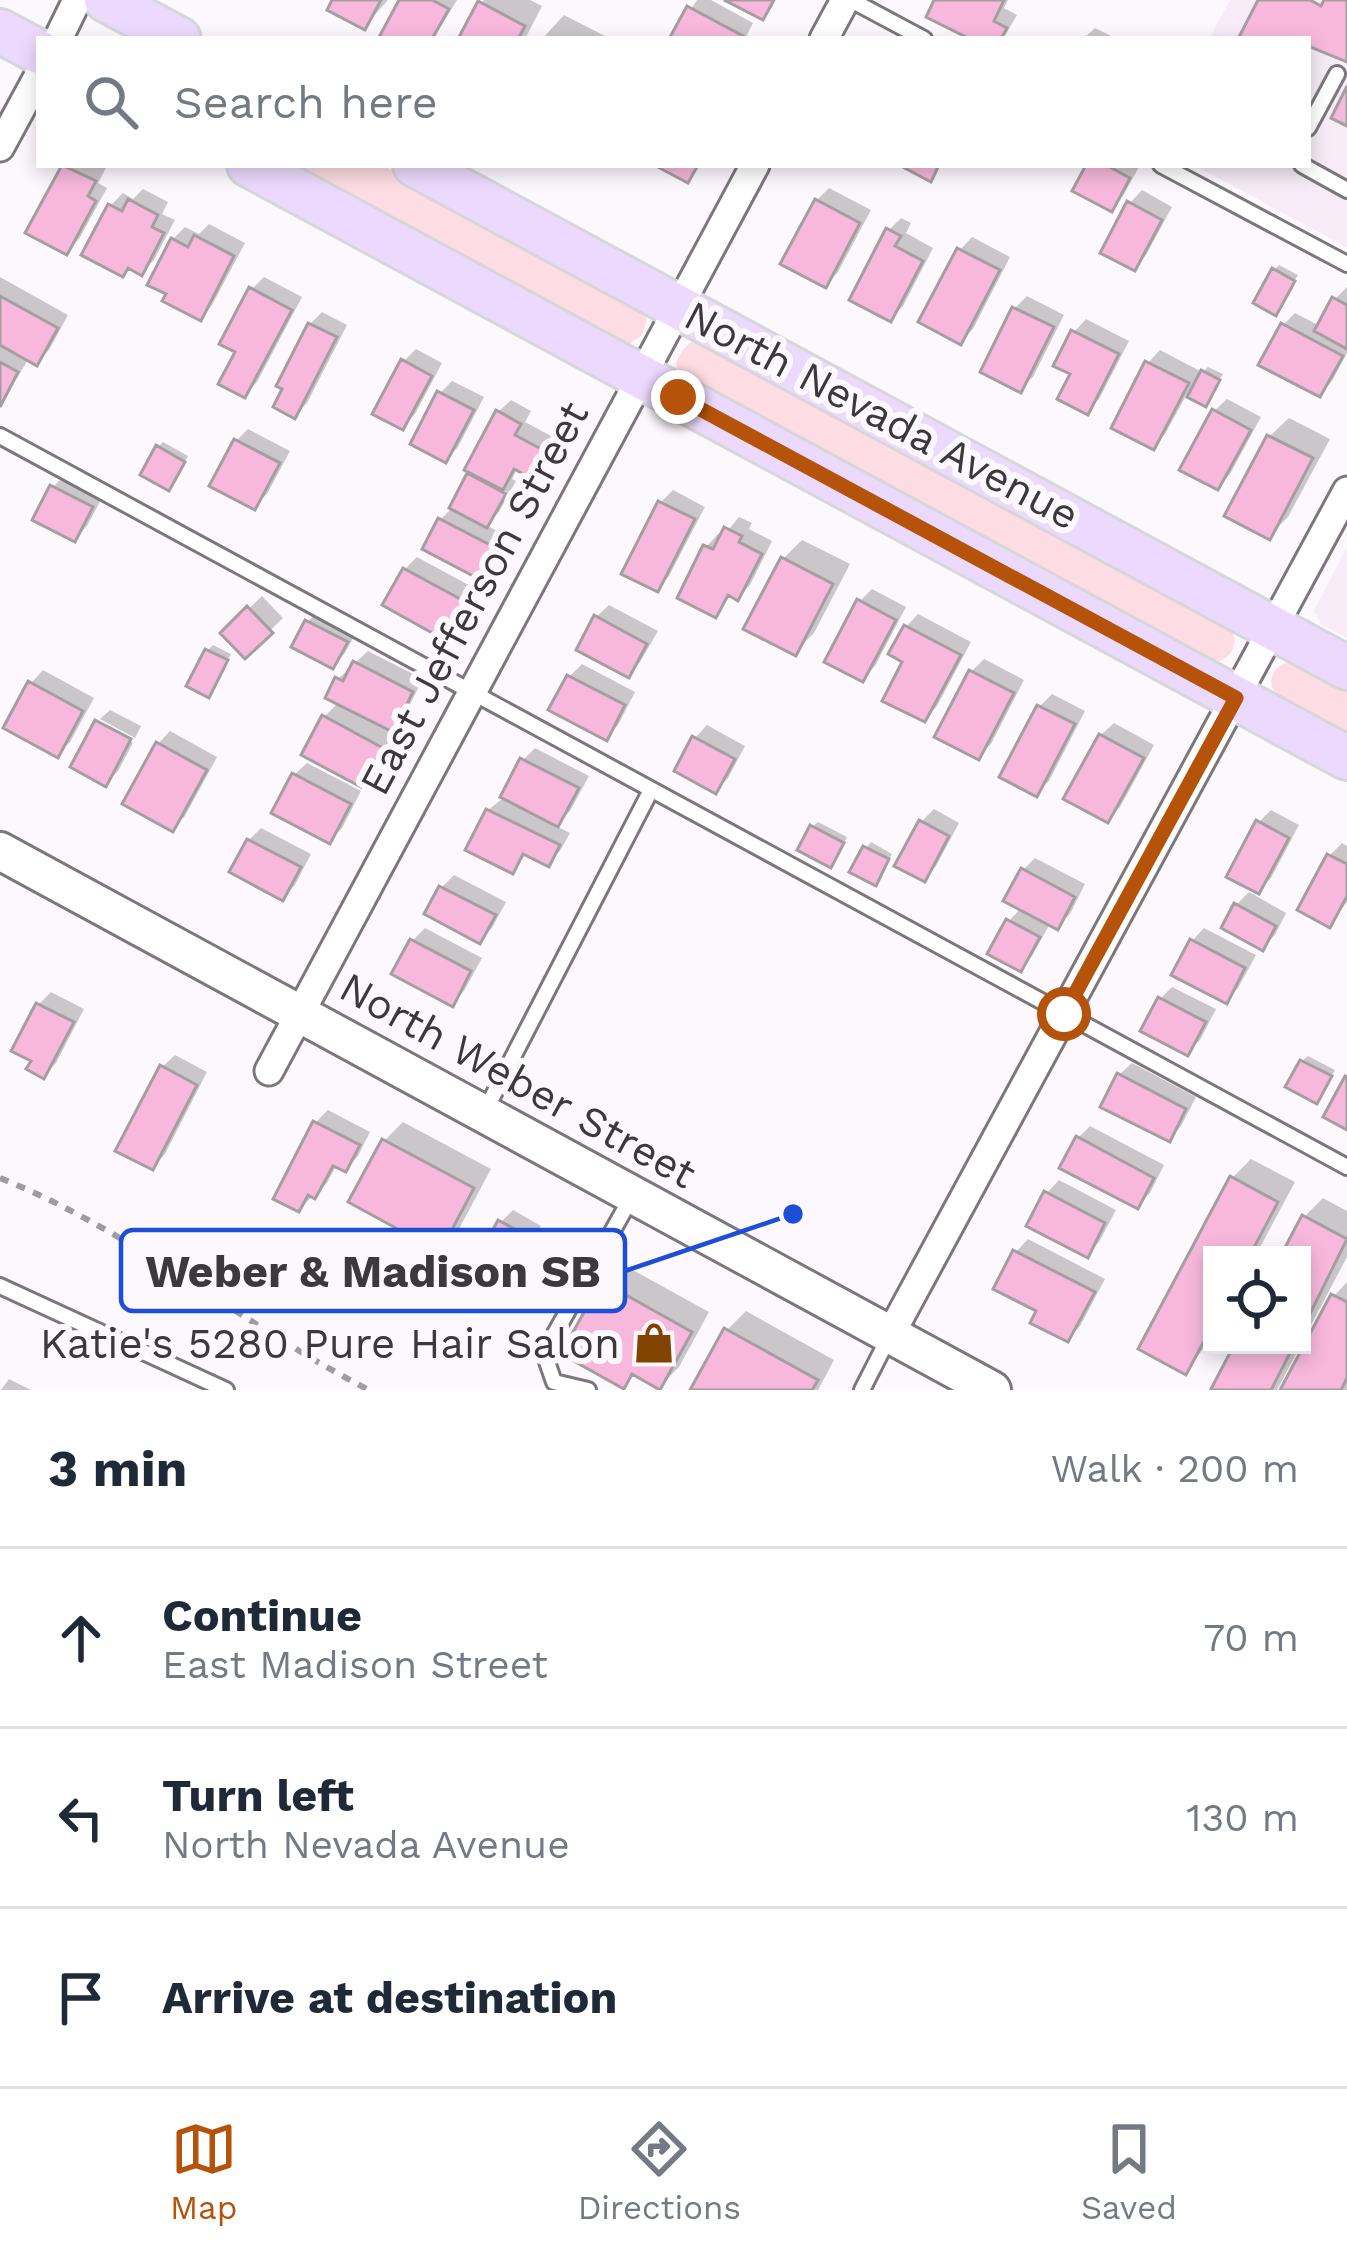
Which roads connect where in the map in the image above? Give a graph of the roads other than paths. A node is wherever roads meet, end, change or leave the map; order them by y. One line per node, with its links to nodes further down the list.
1 (77, 0): 5 (street)
2 (106, 0): 6 (main road)
3 (848, 0): 7 (street); 8 (lane)
4 (0, 31): 9 (main road)
5 (59, 36)
6 (173, 36)
7 (826, 36)
8 (918, 36)
9 (36, 50)
10 (1337, 74): 12 (lane)
11 (36, 81): 13 (street)
12 (1311, 122)
13 (0, 147)
14 (255, 168): 22 (main road, North Nevada Avenue)
15 (422, 168): 21 (main road, North Nevada Avenue)
16 (753, 168): 21 (street, East Jefferson Street)
17 (1167, 168): 20 (lane)
18 (1307, 168): 19 (lane)
19 (1347, 190)
20 (1347, 264)
21 (678, 305): 22 (street, East Jefferson Street); 25 (main road, North Nevada Avenue)
22 (639, 376): 27 (street, East Jefferson Street); 28 (main road, North Nevada Avenue)
23 (0, 436): 27 (lane)
24 (1347, 491): 25 (street)
25 (1272, 627): 26 (main road, North Nevada Avenue); 28 (street)
26 (1347, 668)
27 (471, 692): 30 (lane); 32 (street, East Jefferson Street)
28 (1236, 698): 29 (main road, North Nevada Avenue); 33 (street)
29 (1347, 758)
30 (651, 790): 33 (lane); 35 (lane)
31 (0, 851): 32 (street, North Weber Street)
32 (301, 1012): 34 (street, East Jefferson Street); 35 (street, North Weber Street)
33 (1064, 1014): 36 (lane); 39 (street)
34 (269, 1071)
35 (484, 1112): 37 (street, North Weber Street)
36 (1347, 1167)
37 (633, 1194): 39 (street, North Weber Street); 41 (lane)
38 (0, 1286): 40 (lane)
39 (890, 1335): 42 (lane); 43 (street, North Weber Street)
40 (226, 1390)
41 (589, 1390)
42 (862, 1390)
43 (992, 1390)

